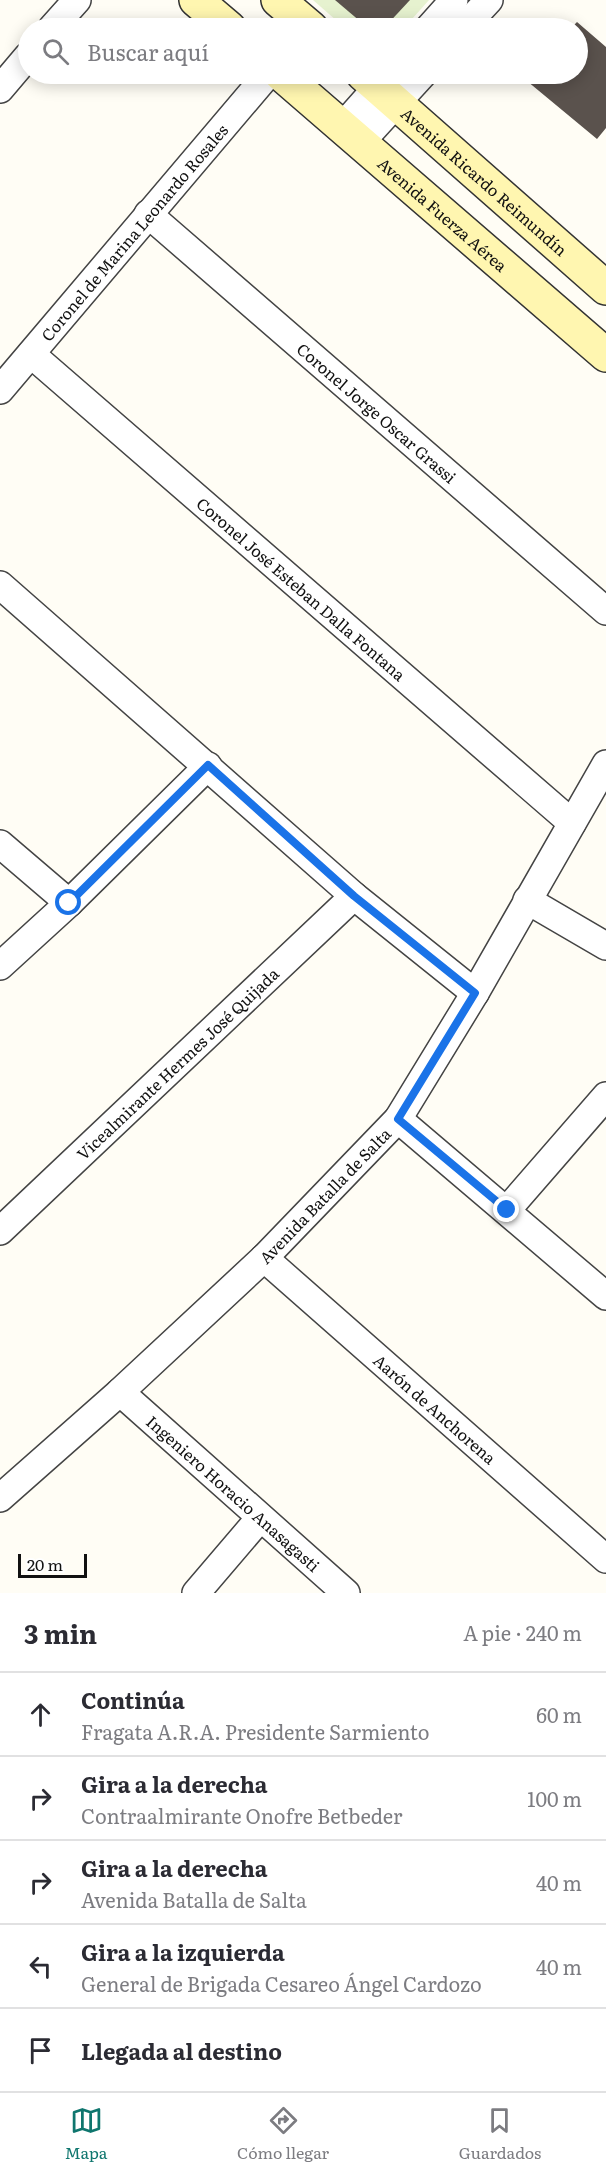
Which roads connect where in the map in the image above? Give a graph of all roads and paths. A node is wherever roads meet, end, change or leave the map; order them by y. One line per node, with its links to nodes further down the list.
1 (77, 0): 6 (street)
2 (195, 0): 7 (street)
3 (278, 0): 8 (street)
4 (454, 0): 9 (street)
5 (489, 0): 10 (street)
6 (61, 18)
7 (217, 18)
8 (299, 18)
9 (438, 18)
10 (473, 18)
11 (18, 68): 15 (street)
12 (259, 84): 17 (street, Coronel de Marina Leonardo Rosales)
13 (292, 84): 16 (street, Avenida Fuerza Aérea)
14 (382, 84): 16 (street); 18 (street, Avenida Ricardo Reimundín)
15 (0, 89)
16 (351, 135): 20 (street, Avenida Fuerza Aérea)
17 (148, 214): 19 (street, Coronel de Marina Leonardo Rosales); 23 (street, Coronel Jorge Oscar Grassi)
18 (606, 288)
19 (31, 354): 21 (street, Coronel de Marina Leonardo Rosales); 26 (street, Coronel José Esteban Dalla Fontana)
20 (606, 355)
21 (0, 390)
22 (0, 585): 25 (street)
23 (606, 611)
24 (606, 764): 26 (street, Avenida Batalla de Salta)
25 (208, 765): 28 (street); 30 (street)
26 (572, 823): 29 (street, Avenida Batalla de Salta)
27 (0, 844): 30 (street)
28 (354, 896): 33 (street); 37 (street, Vicealmirante Hermes José Quijada)
29 (527, 900): 31 (street); 33 (street, Avenida Batalla de Salta)
30 (69, 903): 32 (street)
31 (606, 946)
32 (0, 966)
33 (475, 993): 35 (street, Avenida Batalla de Salta)
34 (606, 1096): 36 (street)
35 (398, 1119): 36 (street); 38 (street, Avenida Batalla de Salta)
36 (507, 1210): 39 (street)
37 (0, 1231)
38 (264, 1258): 40 (street, Avenida Batalla de Salta); 43 (street, Aarón de Anchorena)
39 (606, 1296)
40 (120, 1392): 41 (street, Avenida Batalla de Salta); 42 (street, Ingeniero Horacio Anasagasti)
41 (0, 1498)
42 (260, 1518): 44 (street); 45 (street, Ingeniero Horacio Anasagasti)
43 (606, 1559)
44 (196, 1593)
45 (346, 1593)

